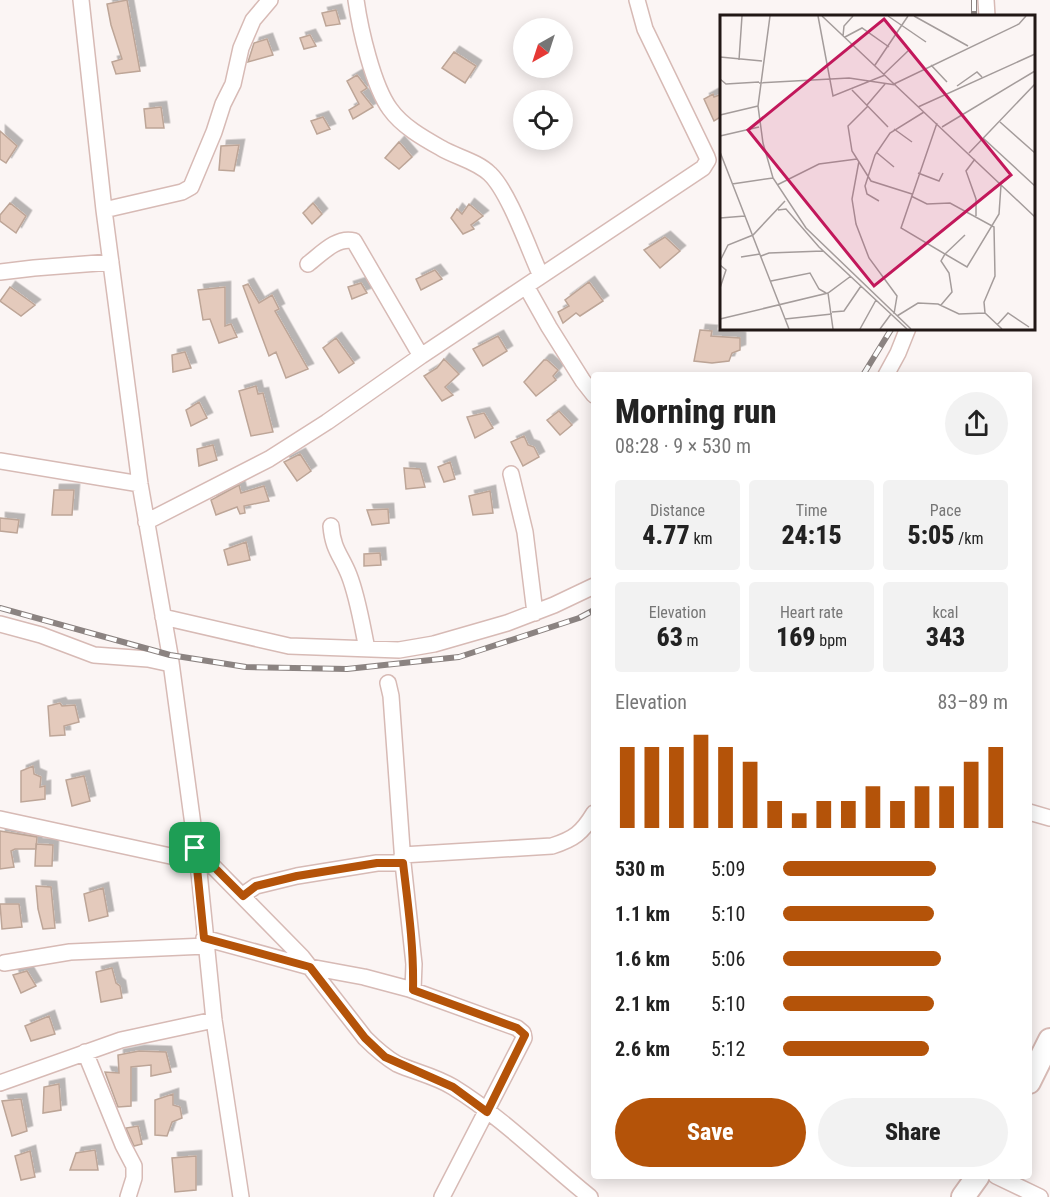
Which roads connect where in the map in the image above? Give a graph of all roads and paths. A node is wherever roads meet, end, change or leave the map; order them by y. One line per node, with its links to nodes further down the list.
1 (81, 0): 7 (street)
2 (270, 0): 7 (street)
3 (356, 0): 11 (street)
4 (637, 0): 11 (street)
5 (986, 0): 6 (street)
6 (987, 15)
7 (104, 210): 8 (street)
8 (111, 262): 10 (street); 19 (street)
9 (308, 264): 14 (street)
10 (0, 272)
11 (541, 276): 12 (street)
12 (526, 286): 14 (street); 16 (street)
13 (907, 330): 15 (street)
14 (421, 356): 20 (street)
15 (888, 372)
16 (591, 390)
17 (0, 461): 19 (street)
18 (511, 474): 23 (street)
19 (140, 484): 20 (street)
20 (146, 522): 24 (street)
21 (331, 526): 26 (street)
22 (591, 587): 23 (street)
23 (535, 613): 26 (street)
24 (163, 617): 26 (street); 27 (street)
25 (0, 624): 27 (street)
26 (367, 649)
27 (171, 664): 33 (street)
28 (388, 683): 34 (street)
29 (1032, 813): 31 (street)
30 (591, 818): 34 (street)
31 (1050, 818)
32 (0, 819): 33 (street)
33 (197, 855): 35 (street); 36 (street)
34 (403, 859): 35 (street); 39 (street)
35 (243, 896): 38 (street)
36 (205, 942): 37 (street); 38 (street); 40 (street)
37 (4, 963)
38 (310, 967): 39 (street); 45 (street)
39 (413, 990): 45 (street)
40 (214, 1020): 42 (street); 49 (street)
41 (1050, 1041): 43 (main road)
42 (85, 1052): 44 (street); 48 (street)
43 (1032, 1076)
44 (0, 1083)
45 (487, 1112): 50 (street); 51 (street)
46 (976, 1179): 52 (main road)
47 (1002, 1179): 53 (street)
48 (128, 1197)
49 (241, 1197)
50 (442, 1197)
51 (590, 1197)
52 (963, 1197)
53 (1040, 1197)

